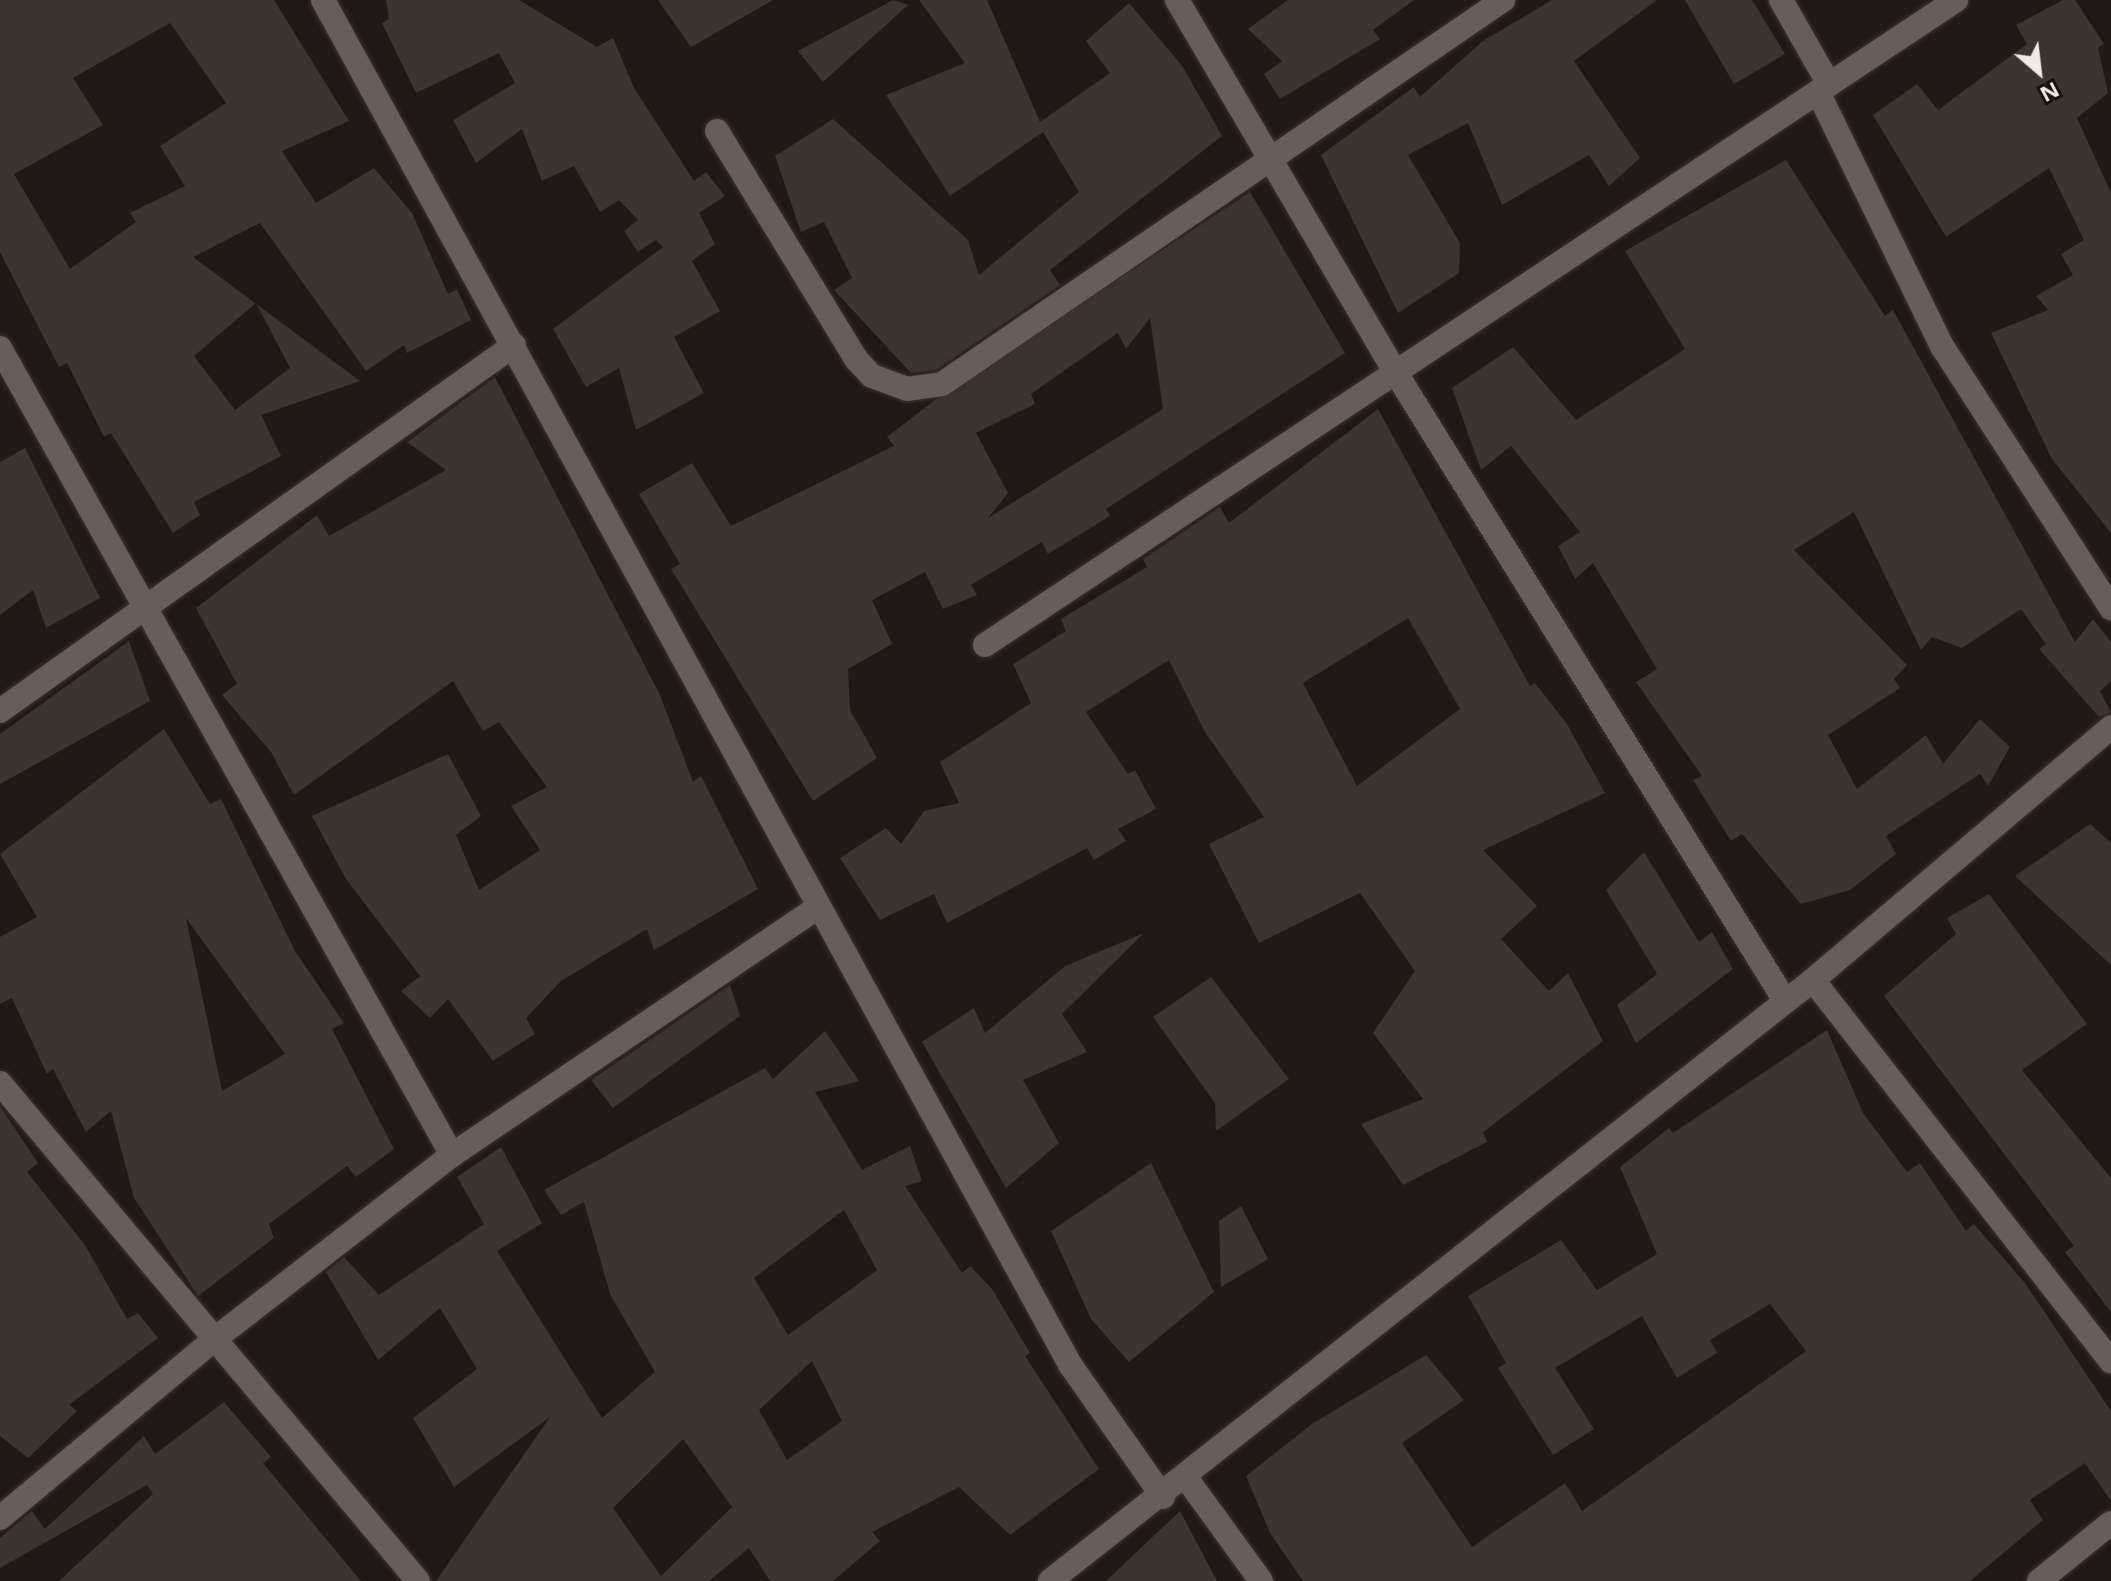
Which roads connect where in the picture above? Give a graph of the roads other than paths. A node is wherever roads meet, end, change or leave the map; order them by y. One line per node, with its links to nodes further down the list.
1 (323, 0): 9 (street)
2 (1177, 0): 8 (street)
3 (1503, 0): 8 (street)
4 (1781, 0): 6 (street)
5 (1956, 0): 6 (street)
6 (1824, 88): 11 (street); 12 (street)
7 (717, 131): 8 (street)
8 (1275, 158): 11 (street)
9 (514, 345): 13 (street); 17 (street)
10 (0, 348): 13 (street)
11 (1396, 373): 14 (street); 19 (street)
12 (2111, 608)
13 (144, 613): 15 (street); 21 (street)
14 (985, 645)
15 (0, 711)
16 (2111, 727): 18 (street)
17 (816, 909): 21 (street); 25 (street)
18 (1813, 980): 19 (street); 23 (street)
19 (1784, 999): 24 (street)
20 (0, 1083): 22 (street)
21 (452, 1155): 22 (street)
22 (216, 1338): 26 (street); 28 (street)
23 (2111, 1362)
24 (1187, 1479): 25 (street); 30 (street)
25 (1163, 1497): 29 (street)
26 (0, 1518)
27 (2111, 1523): 31 (street)
28 (418, 1581)
29 (1050, 1581)
30 (1261, 1581)
31 (2039, 1581)

